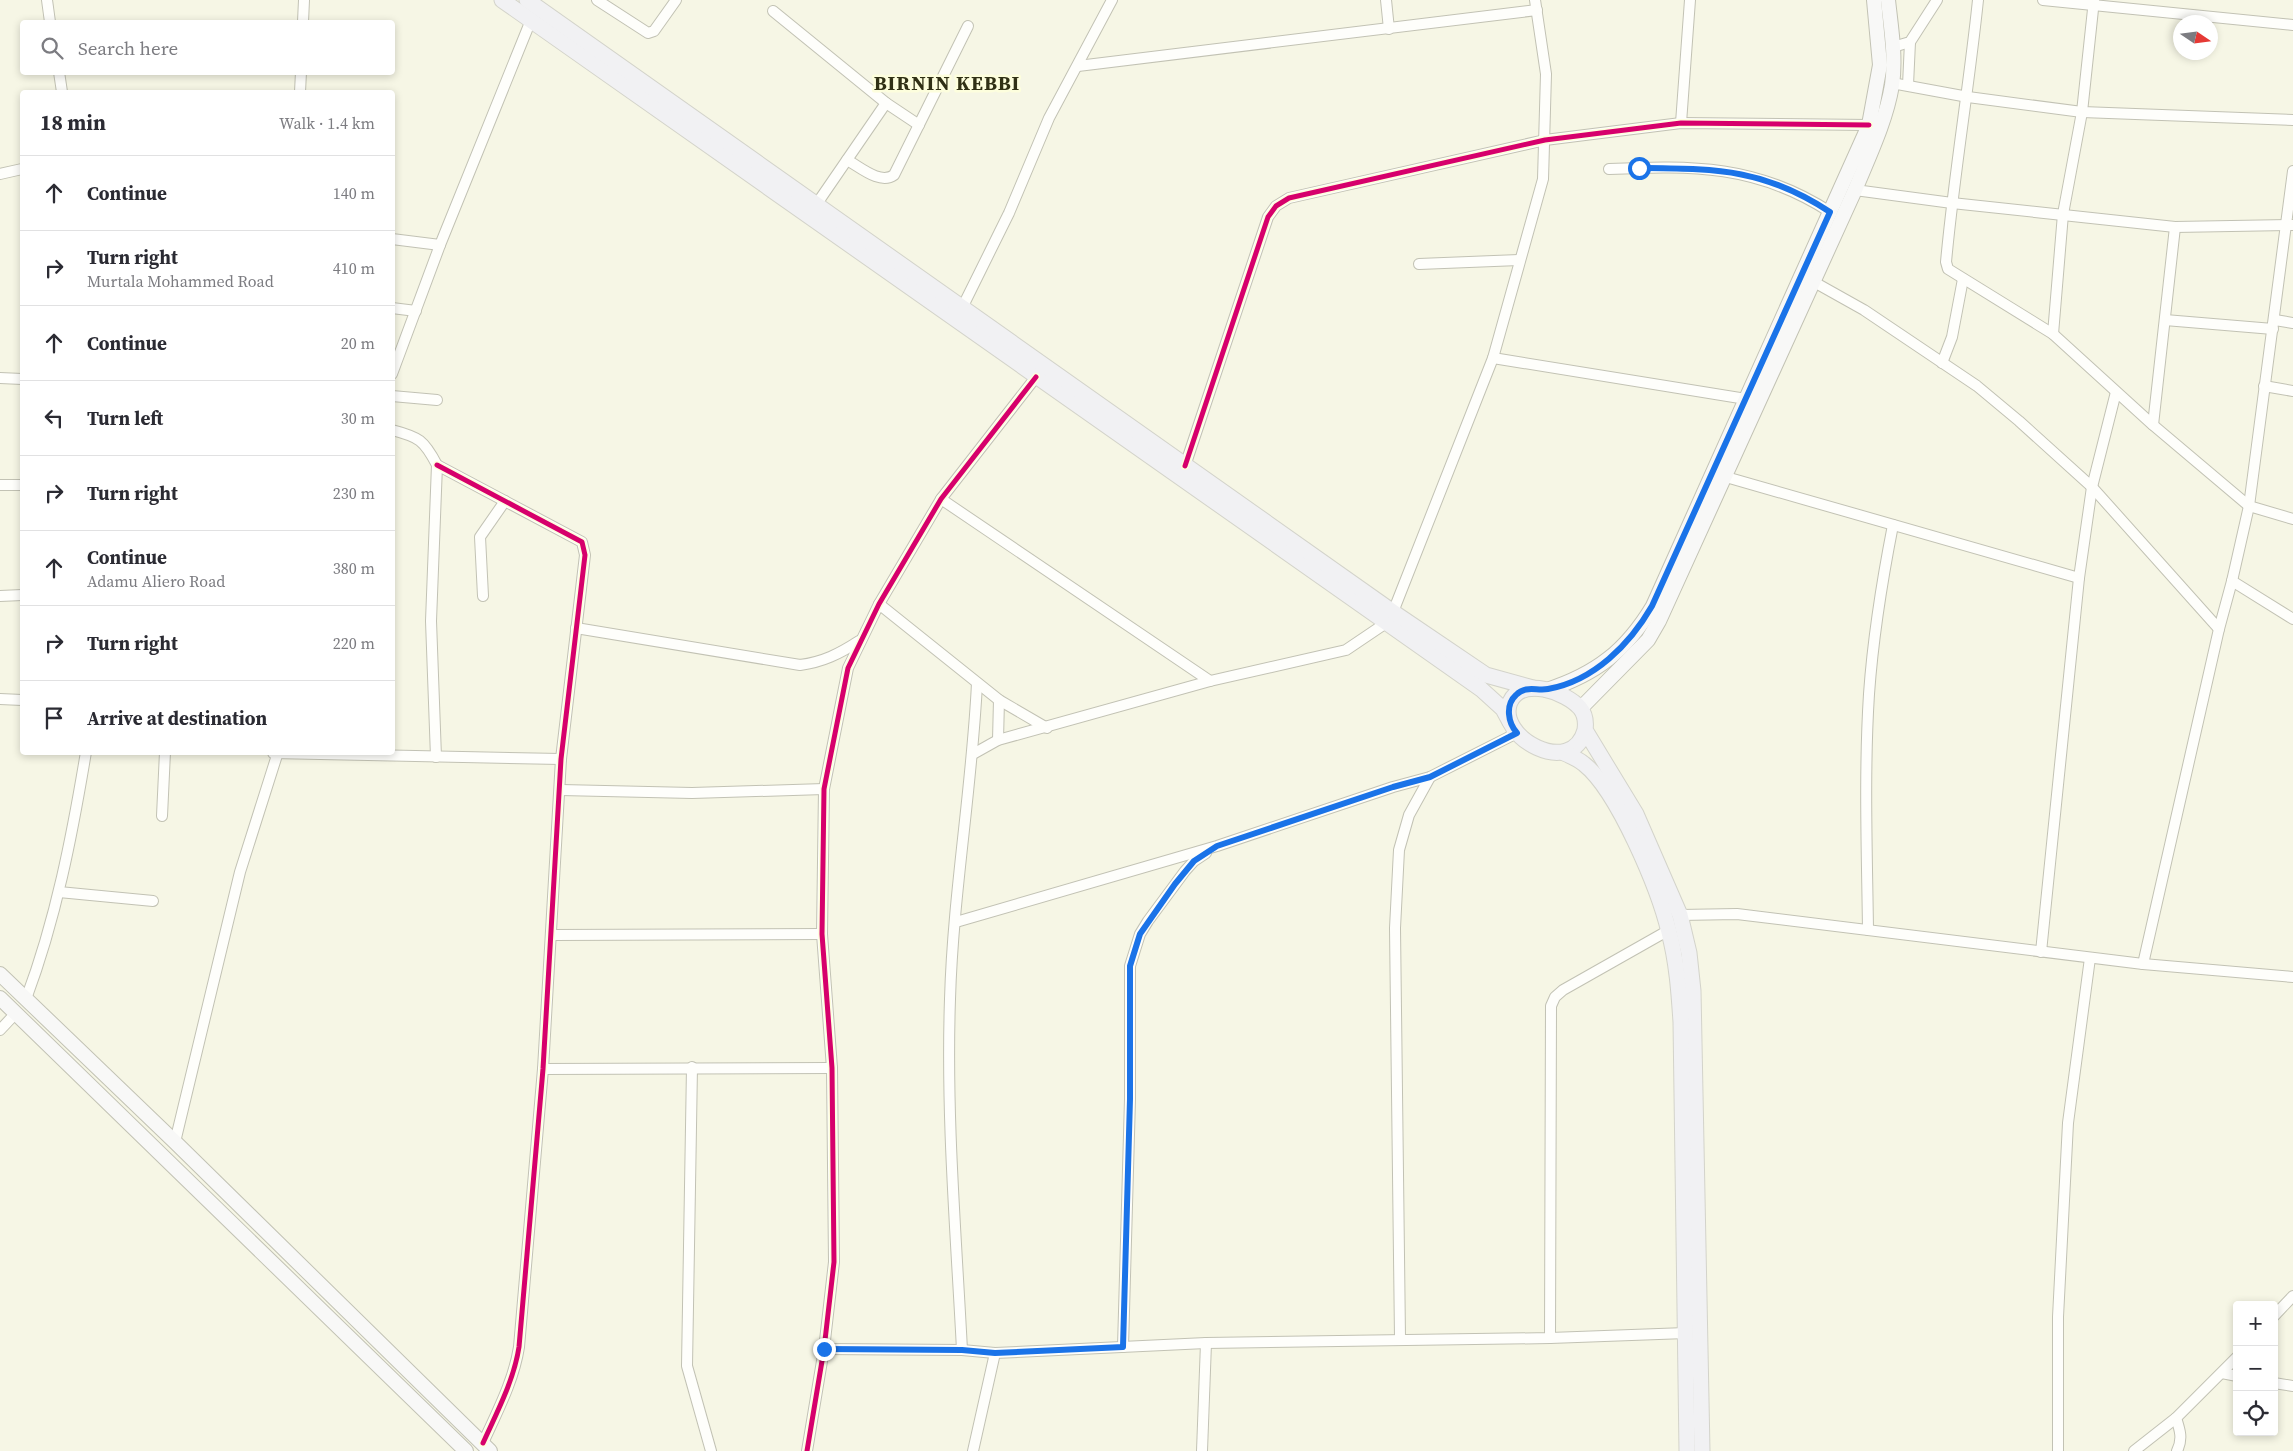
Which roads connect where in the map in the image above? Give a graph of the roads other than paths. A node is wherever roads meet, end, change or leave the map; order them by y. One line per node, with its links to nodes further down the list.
1 (47, 0): 18 (street)
2 (304, 0): 19 (street)
3 (502, 0): 20 (main road)
4 (527, 0): 49 (main road)
5 (597, 0): 6 (street)
6 (676, 0)
7 (1112, 0): 26 (street)
8 (1386, 0): 23 (street)
9 (1690, 0): 37 (street)
10 (1874, 0): 39 (main road)
11 (1888, 0): 25 (main road)
12 (1937, 0): 24 (street)
13 (1978, 0): 33 (street)
14 (2044, 0): 15 (street)
15 (2094, 2): 21 (street); 35 (street)
16 (1536, 5): 23 (street); 40 (street)
17 (773, 12): 34 (street)
18 (50, 20)
19 (303, 20)
20 (531, 20): 55 (street); 70 (main road)
21 (2293, 25)
22 (968, 26): 38 (street)
23 (1389, 29): 26 (street)
24 (1910, 42): 25 (street); 30 (street)
25 (1893, 47): 29 (main road)
26 (1078, 66): 61 (street)
27 (59, 75): 31 (street)
28 (301, 75): 32 (street)
29 (1892, 83): 30 (street); 41 (main road)
30 (1908, 85): 33 (street)
31 (62, 90)
32 (300, 90)
33 (1968, 97): 35 (street); 48 (street)
34 (886, 103): 38 (street); 42 (street)
35 (2082, 112): 36 (street); 51 (street)
36 (2293, 120)
37 (1681, 123): 39 (street); 40 (street)
38 (919, 125): 42 (street)
39 (1869, 125): 41 (main road)
40 (1545, 140): 56 (street); 82 (street)
41 (1864, 151): 47 (main road); 50 (main road)
42 (847, 160): 49 (street)
43 (20, 169): 46 (street)
44 (1608, 169): 50 (street)
45 (2293, 171): 52 (street)
46 (0, 174)
47 (1855, 190): 48 (street); 59 (main road)
48 (1952, 203): 51 (street); 58 (street)
49 (816, 205): 61 (main road)
50 (1830, 212): 77 (main road)
51 (2063, 214): 53 (street); 66 (street)
52 (2290, 225): 53 (street); 65 (street)
53 (2175, 227): 63 (street)
54 (395, 239): 55 (street)
55 (440, 244): 62 (street)
56 (1520, 260): 57 (street); 67 (street)
57 (1419, 264)
58 (1963, 279): 66 (street); 68 (street)
59 (1814, 282): 68 (street); 83 (main road)
60 (395, 308): 62 (street)
61 (962, 308): 82 (main road)
62 (416, 311): 69 (street)
63 (2165, 320): 65 (street); 79 (street)
64 (2293, 323): 65 (street)
65 (2274, 324): 73 (street)
66 (2053, 334): 75 (street)
67 (1493, 358): 77 (street); 98 (street)
68 (1942, 363): 86 (street)
69 (395, 366)
70 (1036, 377): 87 (street); 98 (main road)
71 (0, 378): 72 (street)
72 (20, 379)
73 (2264, 386): 74 (street); 89 (street)
74 (2293, 391)
75 (2116, 392): 79 (street); 86 (street)
76 (395, 396): 78 (street)
77 (1746, 399): 105 (main road)
78 (437, 400)
79 (2153, 425): 89 (street)
80 (395, 431): 81 (street)
81 (437, 465): 88 (street); 120 (street)
82 (1185, 466): 98 (main road)
83 (1726, 477): 91 (street); 109 (main road)
84 (0, 485): 85 (street)
85 (20, 485)
86 (2092, 487): 92 (street); 101 (street)
87 (941, 499): 97 (street); 103 (street)
88 (505, 501): 96 (street); 100 (street)
89 (2249, 506): 90 (street); 93 (street)
90 (2293, 519)
91 (1893, 525): 92 (street); 132 (street)
92 (2079, 578): 135 (street)
93 (2232, 582): 99 (street); 101 (street)
94 (20, 595): 95 (street)
95 (0, 596)
96 (483, 596)
97 (879, 604): 102 (street); 104 (street)
98 (1390, 618): 103 (street); 105 (main road); 110 (main road)
99 (2293, 619)
100 (576, 628): 102 (street); 121 (street)
101 (2218, 629): 137 (street)
102 (860, 641): 123 (street)
103 (1210, 681): 111 (street)
104 (977, 683): 108 (street); 115 (street)
105 (1540, 689): 109 (main road); 110 (main road)
106 (0, 699): 107 (street)
107 (20, 700)
108 (998, 700): 111 (street); 113 (street)
109 (1580, 708): 112 (main road)
110 (1514, 727): 114 (main road); 122 (street)
111 (1047, 728): 113 (street)
112 (1586, 730): 114 (main road); 129 (main road)
113 (998, 740): 115 (street)
114 (1564, 753): 131 (main road)
115 (973, 754): 130 (street)
116 (86, 755): 127 (street)
117 (165, 755): 125 (street)
118 (275, 755): 147 (street)
119 (395, 755): 120 (street)
120 (436, 757): 121 (street)
121 (561, 759): 124 (street)
122 (1430, 777): 126 (street); 151 (street)
123 (824, 789): 124 (street); 133 (street)
124 (561, 790): 134 (street)
125 (162, 816)
126 (1217, 846): 130 (street); 154 (street)
127 (58, 892): 128 (street); 141 (street)
128 (153, 901)
129 (1680, 915): 132 (street); 171 (main road)
130 (956, 922): 156 (street)
131 (1669, 930): 150 (main road); 152 (street)
132 (1868, 930): 135 (street)
133 (822, 934): 134 (street); 145 (street)
134 (552, 935): 146 (street)
135 (2041, 952): 136 (street)
136 (2090, 958): 137 (street); 172 (street)
137 (2143, 964): 139 (street)
138 (0, 974): 141 (main road)
139 (2293, 977)
140 (0, 998): 142 (main road)
141 (26, 999): 147 (main road)
142 (16, 1013): 143 (street); 165 (main road)
143 (0, 1030)
144 (692, 1067): 145 (street); 146 (street); 166 (street)
145 (832, 1068): 155 (street)
146 (543, 1069): 164 (street)
147 (175, 1142): 164 (main road)
148 (2293, 1296): 149 (street)
149 (2278, 1312)
150 (1686, 1333): 152 (street); 170 (main road)
151 (1400, 1338): 152 (street); 153 (street)
152 (1550, 1338)
153 (1206, 1343): 154 (street); 169 (street)
154 (1123, 1347): 157 (street)
155 (824, 1349): 156 (street); 167 (street)
156 (962, 1350): 157 (street)
157 (995, 1353): 168 (street)
158 (2233, 1362): 159 (street)
159 (2222, 1374): 160 (street); 163 (street)
160 (2233, 1375)
161 (2278, 1384): 162 (street)
162 (2293, 1386)
163 (2176, 1418): 173 (street); 174 (street)
164 (486, 1447)
165 (464, 1450)
166 (711, 1451)
167 (807, 1451)
168 (973, 1451)
169 (1202, 1451)
170 (1687, 1451)
171 (1702, 1451)
172 (2058, 1451)
173 (2134, 1451)
174 (2177, 1451)

